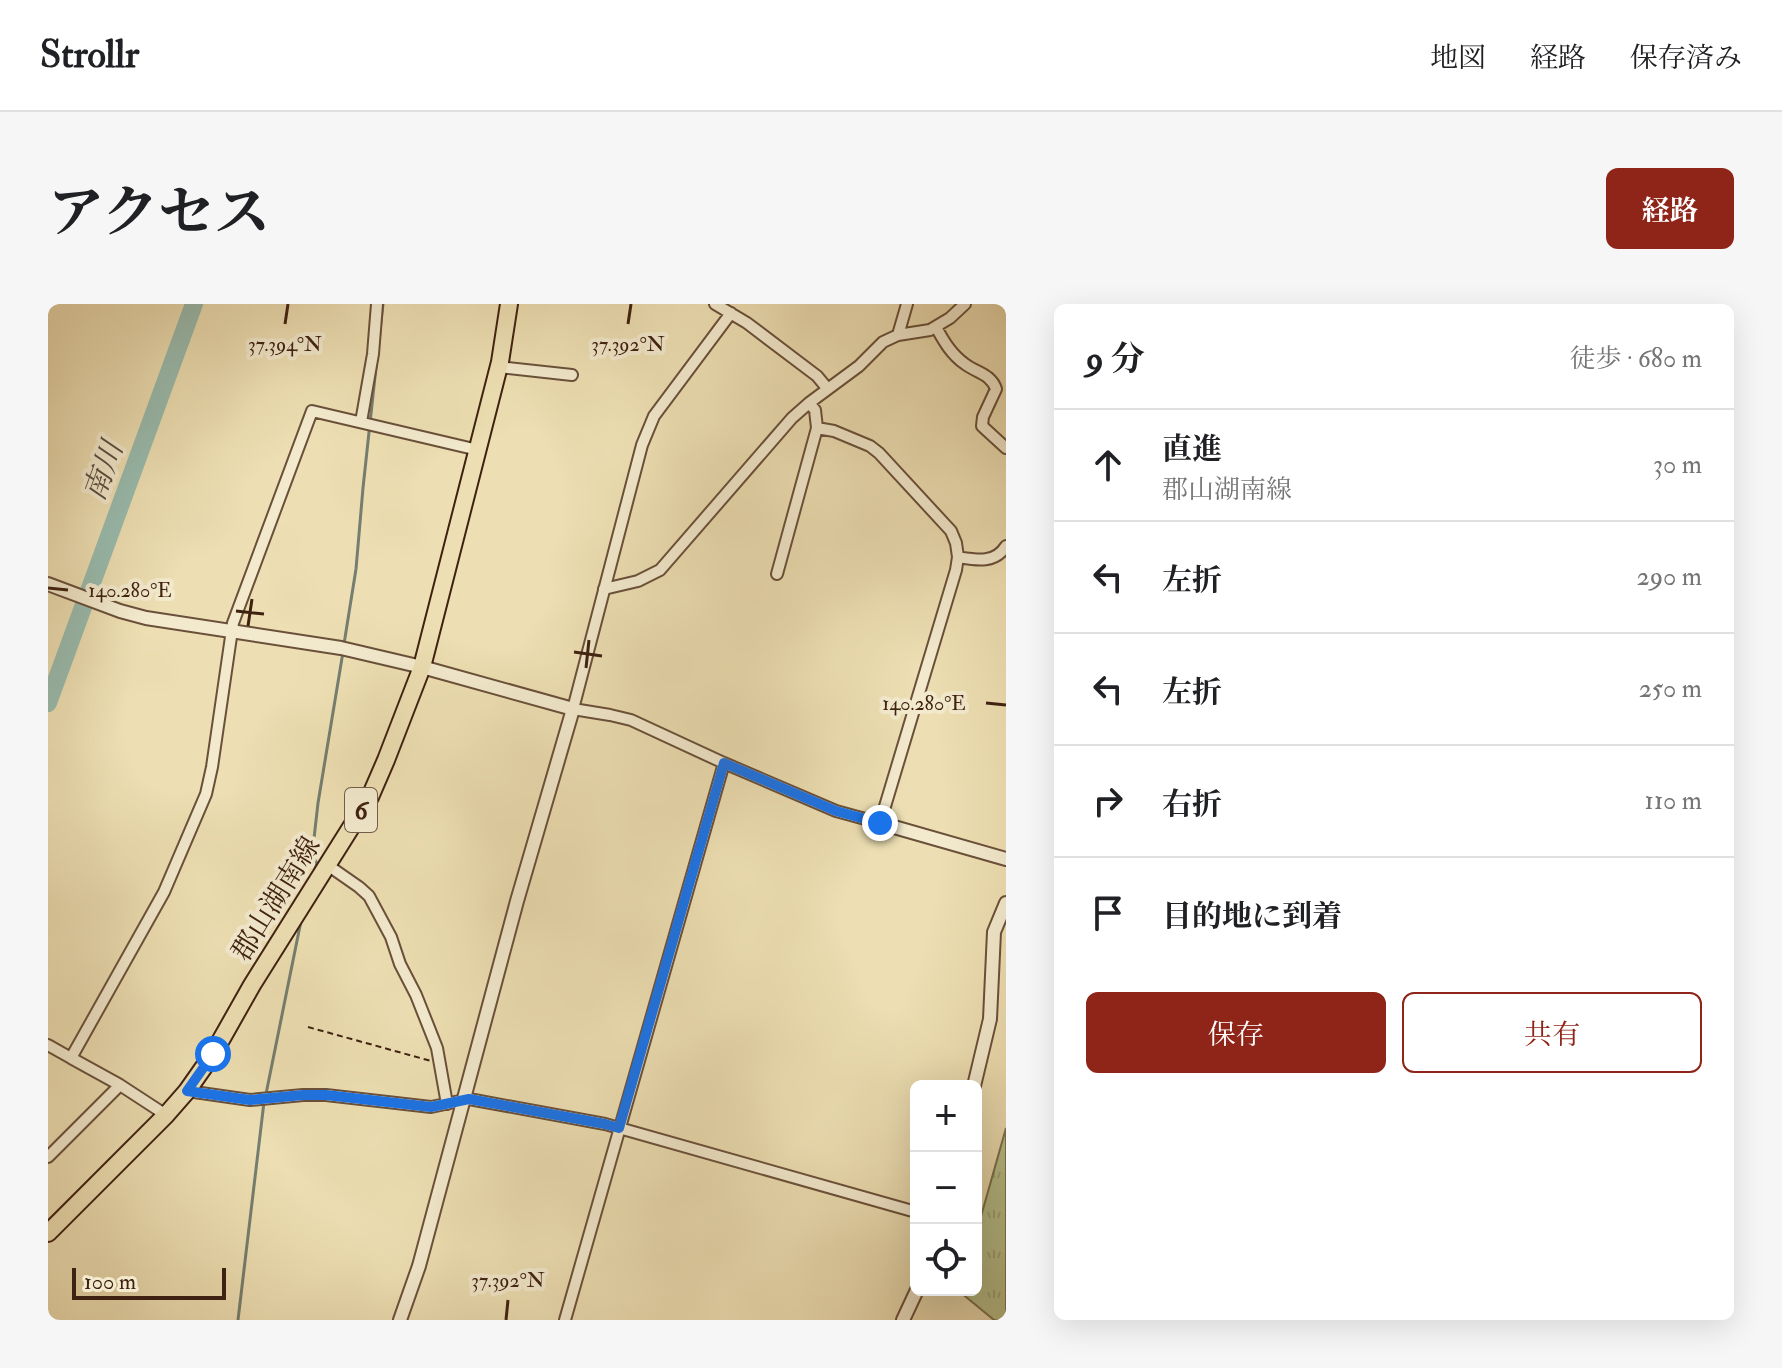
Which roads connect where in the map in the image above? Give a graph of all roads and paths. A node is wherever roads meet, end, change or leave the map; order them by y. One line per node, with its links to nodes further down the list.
1 (377, 304): 13 (street)
2 (509, 304): 9 (main road, 郡山湖南線 / 6)
3 (715, 304): 6 (street)
4 (907, 304): 8 (street)
5 (965, 304): 7 (street)
6 (731, 313): 11 (street); 21 (street)
7 (936, 327): 8 (street); 15 (street)
8 (898, 335): 11 (street)
9 (498, 367): 10 (street); 16 (main road, 郡山湖南線 / 6)
10 (572, 375)
11 (827, 388): 12 (street)
12 (809, 403): 14 (street); 21 (street)
13 (361, 422): 16 (street); 22 (street)
14 (817, 428): 18 (street); 19 (street)
15 (1006, 448)
16 (478, 450): 23 (main road, 郡山湖南線 / 6)
17 (1006, 546): 18 (street)
18 (958, 557): 26 (street)
19 (777, 574)
20 (48, 584): 22 (street)
21 (604, 589): 24 (street)
22 (232, 631): 23 (street); 32 (street)
23 (422, 667): 24 (street); 28 (main road, 郡山湖南線 / 6)
24 (573, 709): 25 (street); 37 (street)
25 (724, 763): 26 (street); 40 (street)
26 (880, 823): 27 (street)
27 (1006, 859)
28 (326, 864): 33 (street); 36 (main road, 郡山湖南線 / 6)
29 (1006, 903): 34 (street)
30 (308, 1027): 33 (path)
31 (48, 1045): 32 (street)
32 (71, 1058): 35 (street)
33 (439, 1063): 38 (street)
34 (975, 1080)
35 (120, 1085): 39 (street); 41 (street)
36 (187, 1091): 38 (street); 39 (main road, 郡山湖南線 / 6)
37 (463, 1099): 38 (street); 40 (street); 45 (street)
38 (447, 1104)
39 (166, 1115): 43 (main road, 郡山湖南線 / 6)
40 (619, 1128): 42 (street); 46 (street)
41 (48, 1157)
42 (910, 1210)
43 (48, 1233)
44 (914, 1296): 47 (street)
45 (400, 1320)
46 (565, 1320)
47 (903, 1320)

